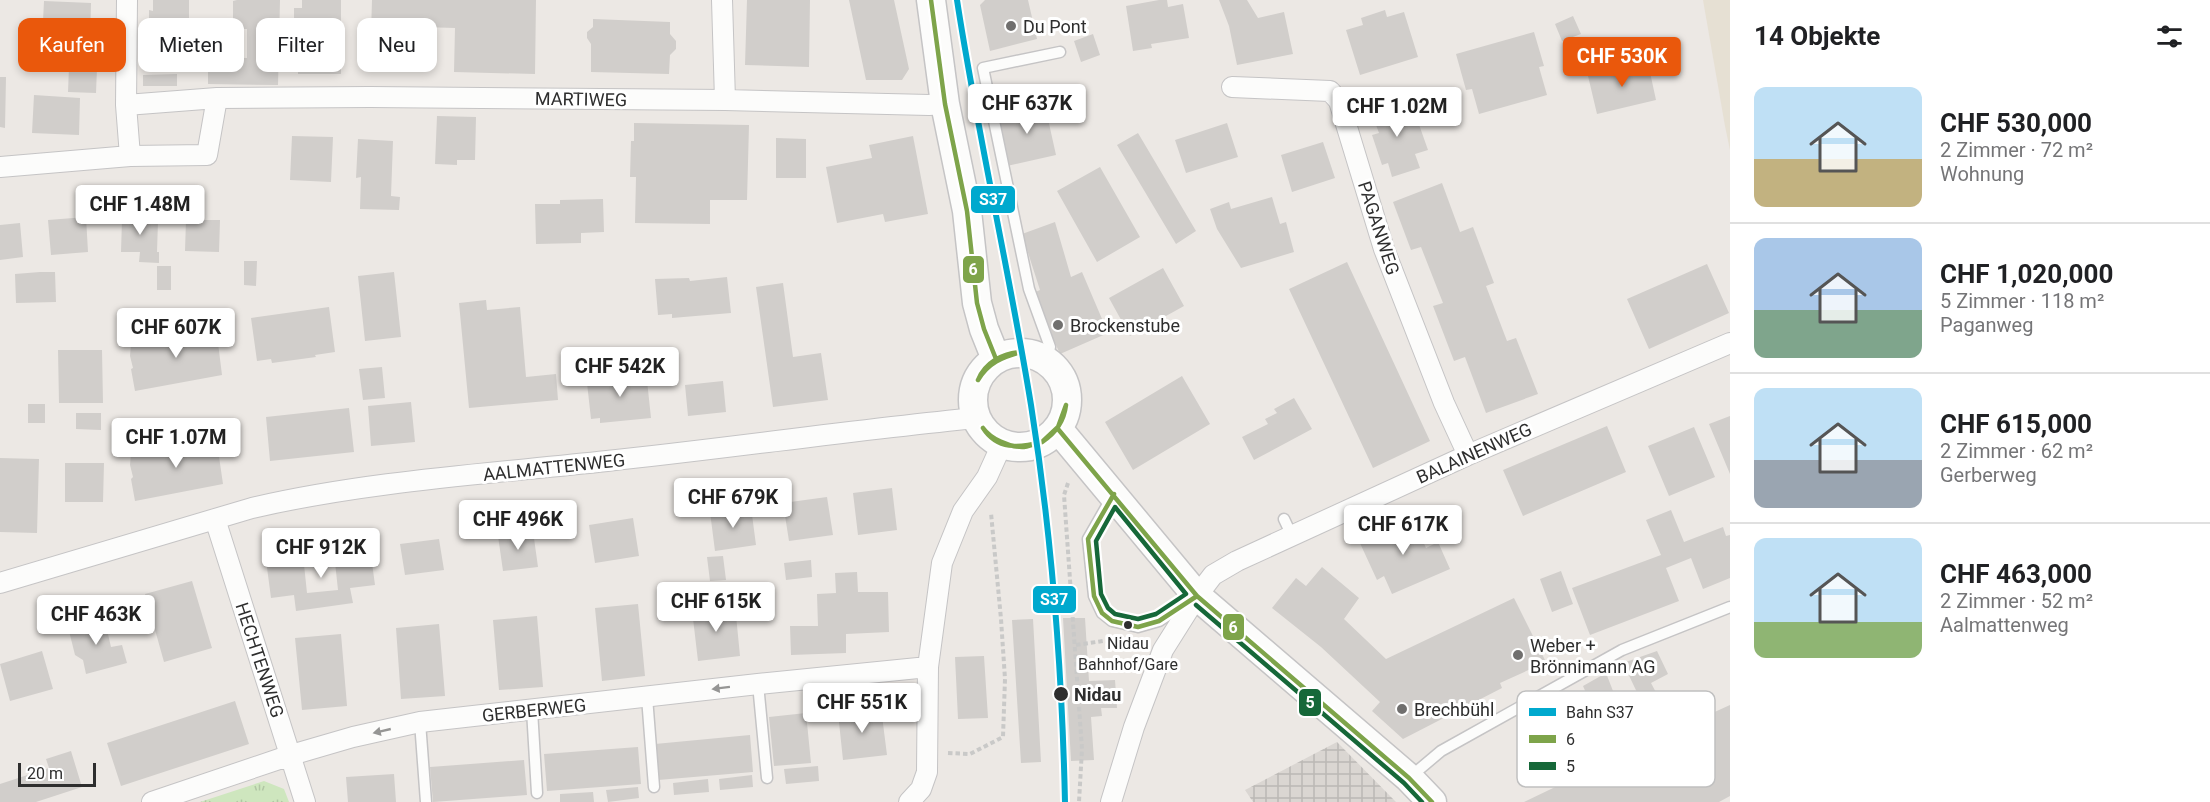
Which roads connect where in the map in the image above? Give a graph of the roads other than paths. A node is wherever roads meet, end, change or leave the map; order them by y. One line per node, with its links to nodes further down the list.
1 (127, 0): 9 (street)
2 (722, 0): 7 (street)
3 (931, 0): 8 (main road)
4 (1060, 52): 14 (lane)
5 (1232, 87): 18 (street, PAGANWEG)
6 (217, 98): 7 (street, MARTIWEG); 9 (street, MARTIWEG); 10 (street)
7 (725, 100): 8 (street, MARTIWEG)
8 (945, 104): 13 (main road)
9 (126, 105): 10 (street)
10 (130, 156): 11 (street)
11 (0, 167)
12 (1730, 343): 18 (street, BALAINENWEG)
13 (996, 359): 14 (main road); 15 (main road)
14 (1047, 360): 16 (main road)
15 (976, 418): 17 (main road); 20 (street, AALMATTENWEG)
16 (1058, 429): 17 (main road); 19 (main road)
17 (1002, 444): 24 (street)
18 (1468, 455): 22 (street, BALAINENWEG)
19 (1114, 494): 22 (main road); 22 (lane)
20 (215, 519): 21 (street, AALMATTENWEG); 31 (street, HECHTENWEG)
21 (0, 583)
22 (1197, 596): 33 (main road); 40 (street, BALAINENWEG)
23 (1730, 607): 26 (lane)
24 (927, 668): 25 (street, GERBERWEG); 39 (street)
25 (758, 684): 27 (street, GERBERWEG, one-way to 27); 32 (lane)
26 (1549, 691)
27 (647, 697): 29 (street, GERBERWEG); 34 (lane)
28 (1517, 709): 33 (lane)
29 (532, 710): 30 (street, GERBERWEG); 35 (lane)
30 (420, 722): 31 (street, GERBERWEG, one-way to 31); 38 (lane)
31 (291, 755): 36 (street, GERBERWEG); 37 (street, HECHTENWEG)
32 (767, 778)
33 (1409, 778): 41 (main road)
34 (654, 787)
35 (537, 793)
36 (152, 802)
37 (305, 802)
38 (426, 802)
39 (909, 802)
40 (1111, 802)
41 (1432, 802)

